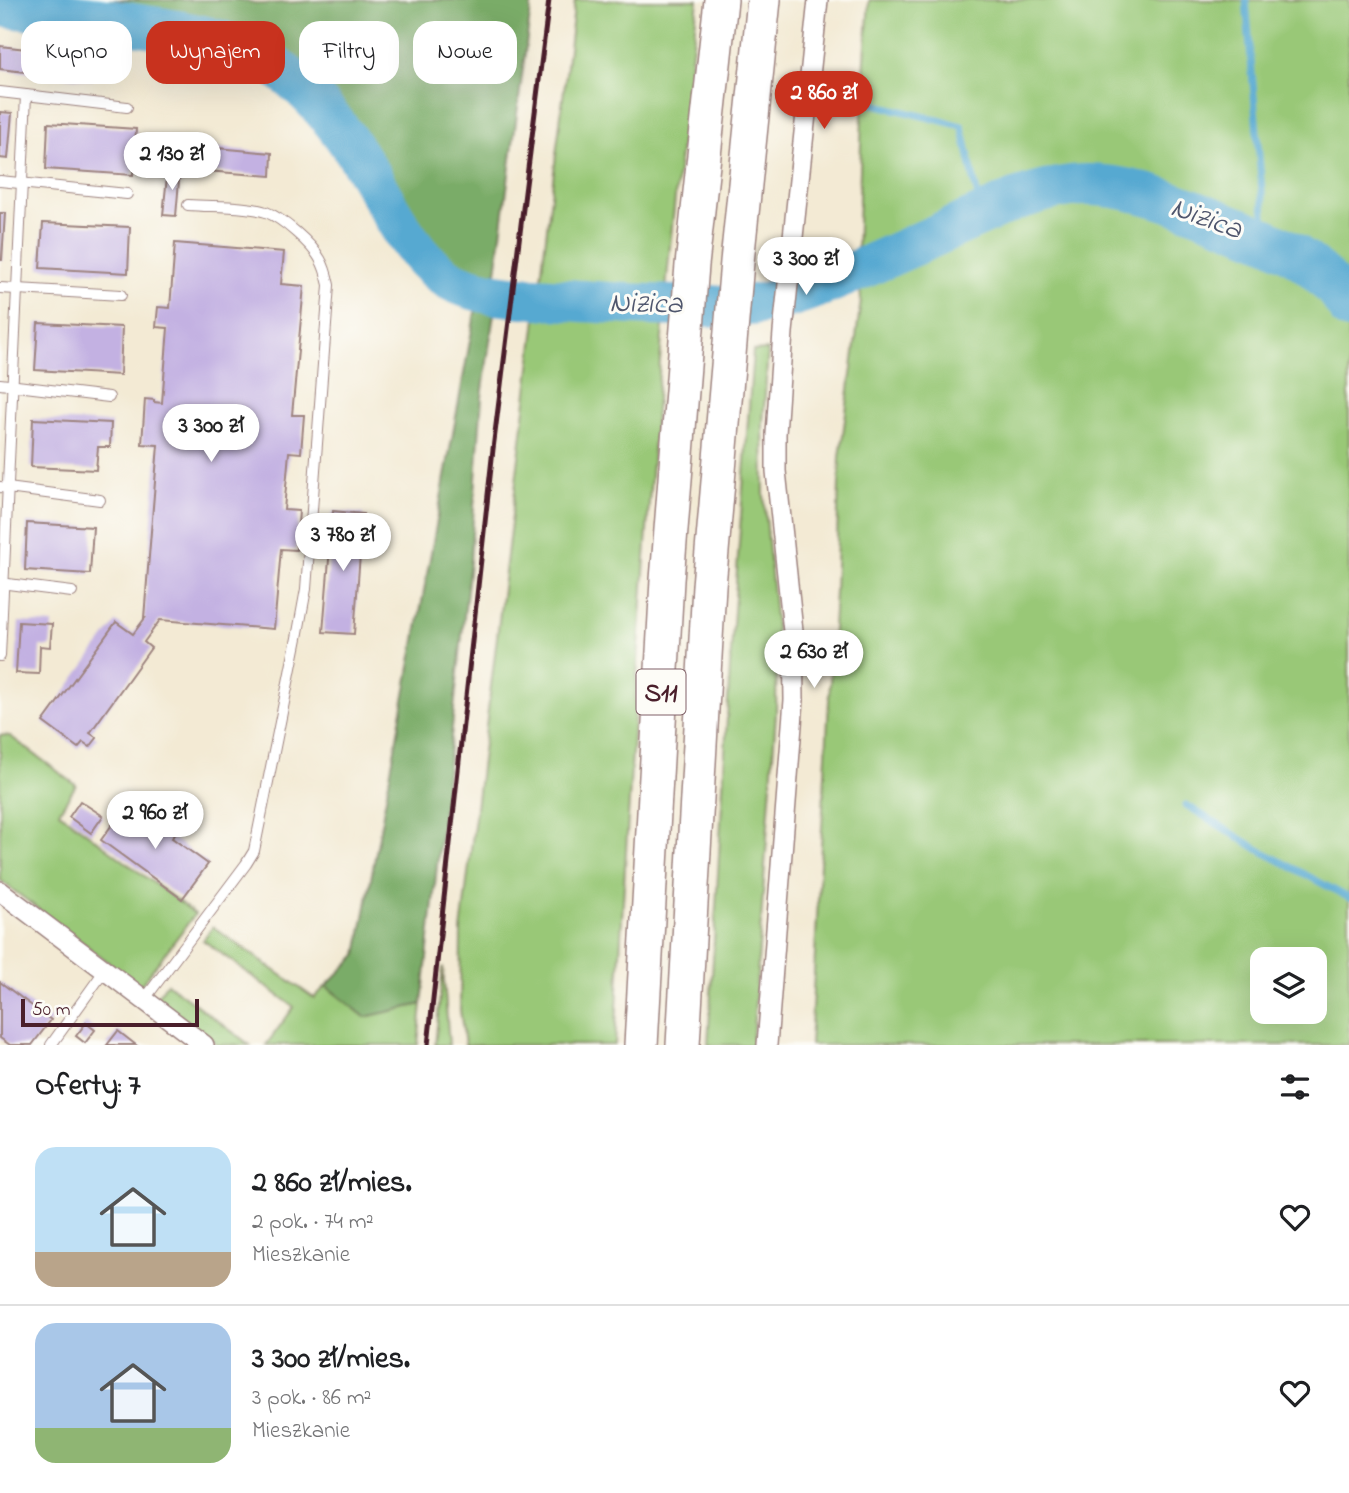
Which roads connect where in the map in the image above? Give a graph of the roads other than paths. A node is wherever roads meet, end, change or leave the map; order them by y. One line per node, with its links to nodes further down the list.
1 (721, 0): 27 (highway, S11)
2 (764, 0): 28 (highway, S11)
3 (818, 0): 29 (street)
4 (0, 92): 5 (lane)
5 (26, 95): 6 (lane); 8 (lane)
6 (127, 107)
7 (0, 181): 8 (lane)
8 (22, 183): 9 (lane); 12 (lane)
9 (127, 194)
10 (188, 205): 24 (lane)
11 (0, 288): 12 (lane)
12 (17, 290): 13 (lane); 15 (lane)
13 (121, 295)
14 (0, 384): 15 (lane)
15 (13, 385): 16 (lane); 17 (lane)
16 (109, 397)
17 (4, 487): 18 (lane); 19 (lane)
18 (100, 500)
19 (2, 583): 20 (lane); 21 (lane)
20 (72, 592)
21 (0, 656)
22 (0, 891): 23 (street)
23 (105, 970): 24 (street); 25 (lane)
24 (144, 1000): 26 (street)
25 (51, 1045)
26 (204, 1045)
27 (641, 1045)
28 (683, 1045)
29 (767, 1045)

